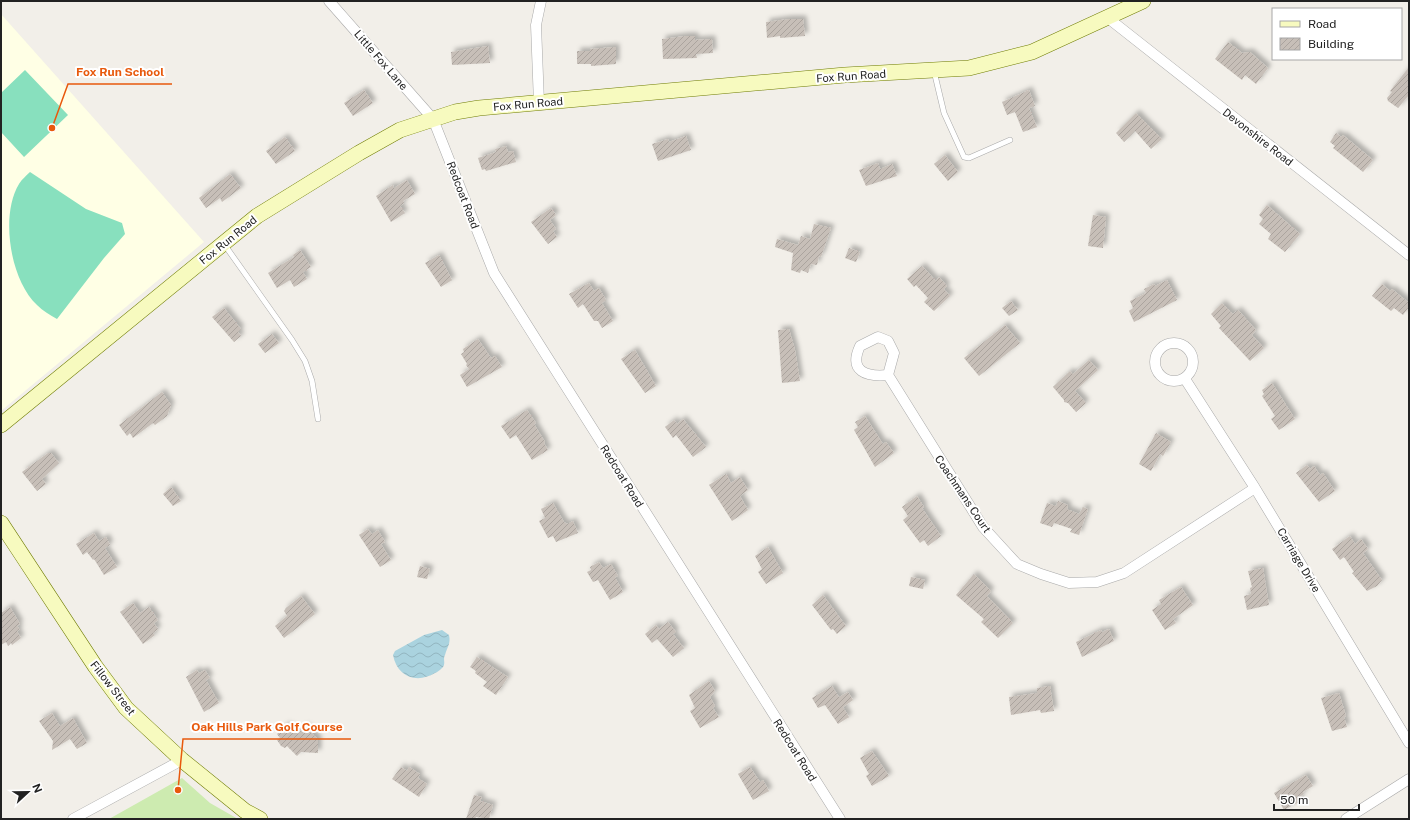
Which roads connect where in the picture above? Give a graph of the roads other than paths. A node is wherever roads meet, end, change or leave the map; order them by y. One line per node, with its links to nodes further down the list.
1 (329, 1): 7 (street, Little Fox Lane)
2 (541, 1): 6 (street)
3 (1143, 1): 4 (street, Fox Run Road)
4 (1108, 18): 5 (street, Fox Run Road); 10 (street, Devonshire Road)
5 (934, 70): 6 (street, Fox Run Road); 8 (lane)
6 (539, 103): 7 (street, Fox Run Road)
7 (433, 119): 9 (street, Fox Run Road); 22 (street, Redcoat Road)
8 (1010, 140)
9 (224, 243): 13 (lane); 14 (street, Fox Run Road)
10 (1409, 255)
11 (888, 375): 15 (street, Coachmans Court)
12 (1185, 379): 15 (street, Carriage Drive)
13 (318, 419)
14 (1, 425)
15 (1255, 488): 17 (street, Carriage Drive)
16 (1, 523): 18 (street, Fillow Street)
17 (1409, 743)
18 (182, 760): 20 (street); 21 (street, Fillow Street)
19 (1409, 779): 23 (street)
20 (73, 819)
21 (260, 819)
22 (840, 819)
23 (1346, 819)

